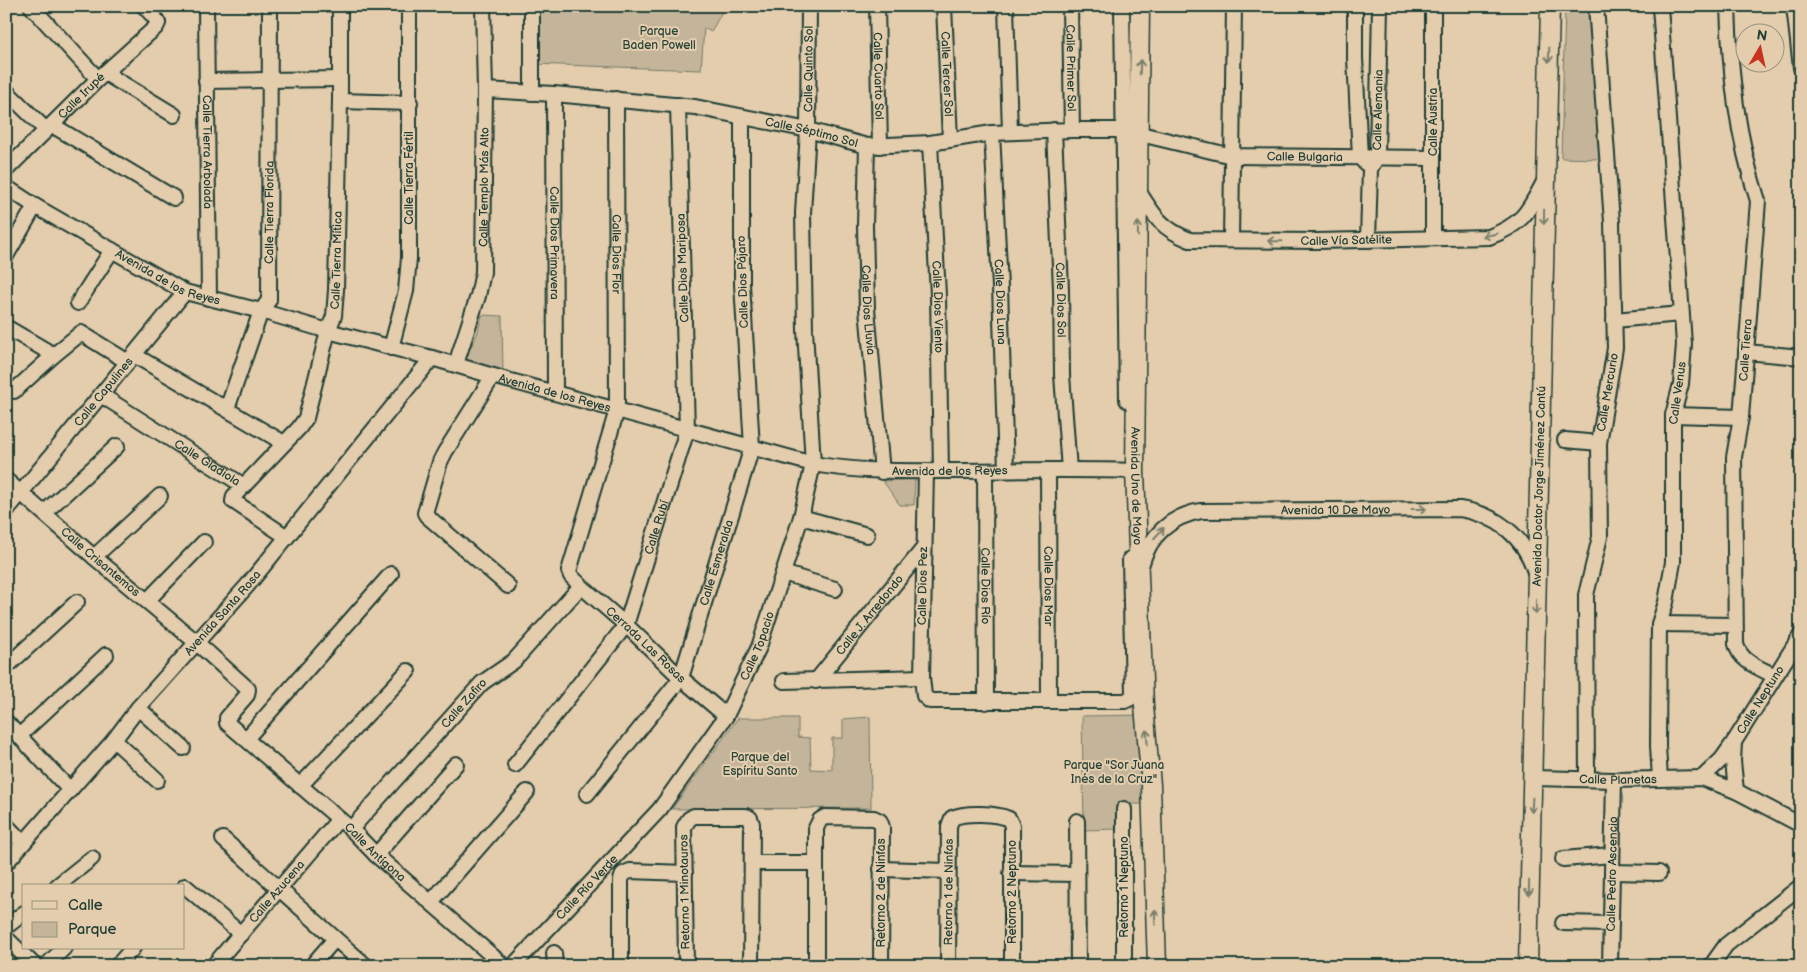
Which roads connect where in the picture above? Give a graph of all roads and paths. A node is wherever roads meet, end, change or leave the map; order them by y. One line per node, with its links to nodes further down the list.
1 (31, 6): 26 (street)
2 (144, 6): 26 (street, Calle Irupé)
3 (206, 6): 29 (street, Calle Tierra Arbolada)
4 (270, 6): 28 (street, Calle Tierra Florida)
5 (340, 6): 27 (street, Calle Tierra Mítica)
6 (409, 6): 36 (street, Calle Tierra Fértil)
7 (484, 6): 31 (street, Calle Templo Más Alto)
8 (532, 6): 32 (street)
9 (809, 6): 41 (street, Calle Quinto Sol)
10 (877, 6): 49 (street, Calle Cuarto Sol)
11 (944, 6): 47 (street, Calle Tercer Sol)
12 (1006, 6): 44 (street)
13 (1070, 6): 43 (street, Calle Primer Sol)
14 (1122, 6): 45 (street)
15 (1140, 6): 45 (main road, Avenida Uno de Mayo, one-way to 15)
16 (1234, 6): 50 (street)
17 (1355, 6): 51 (street)
18 (1380, 6): 53 (street, Calle Alemania)
19 (1433, 6): 52 (street, Calle Austria)
20 (1550, 6): 55 (main road, Avenida Doctor Jorge Jiménez Cantú, one-way to 55)
21 (1596, 6): 70 (street, Calle Mercurio)
22 (1660, 6): 69 (street, Calle Venus)
23 (1728, 6): 74 (street, Calle Tierra)
24 (1794, 6): 25 (street)
25 (1801, 68)
26 (102, 76): 38 (street); 40 (street, Calle Irupé)
27 (340, 79): 28 (street); 35 (street, Calle Tierra Mítica)
28 (271, 80): 29 (street); 68 (street, Calle Tierra Florida)
29 (206, 81): 66 (street, Calle Tierra Arbolada)
30 (6, 90): 40 (street)
31 (485, 90): 32 (street, Calle Séptimo Sol); 79 (street, Calle Templo Más Alto)
32 (532, 93): 33 (street, Calle Séptimo Sol)
33 (554, 94): 34 (street, Calle Séptimo Sol); 82 (street, Calle Dios Primavera)
34 (616, 99): 37 (street, Calle Séptimo Sol); 85 (street, Calle Dios Flor)
35 (340, 100): 36 (street); 72 (street, Calle Tierra Mítica)
36 (410, 103): 73 (street, Calle Tierra Fértil)
37 (678, 105): 39 (street, Calle Séptimo Sol); 88 (street, Calle Dios Mariposa)
38 (174, 115)
39 (742, 116): 41 (street, Calle Séptimo Sol); 93 (street, Calle Dios Pájaro)
40 (49, 127): 54 (street, Calle Irupé); 58 (street)
41 (808, 130): 49 (street, Calle Séptimo Sol); 94 (street, Calle Quinto Sol)
42 (1054, 130): 43 (street, Calle Séptimo Sol); 44 (street, Calle Séptimo Sol); 97 (street, Calle Dios Sol)
43 (1072, 130): 45 (street, Calle Séptimo Sol)
44 (1010, 132): 46 (street, Calle Séptimo Sol)
45 (1131, 132): 50 (street, Calle Bulgaria); 57 (main road, Avenida Uno de Mayo); 101 (street)
46 (992, 134): 47 (street, Calle Séptimo Sol); 95 (street, Calle Dios Luna)
47 (950, 140): 48 (street, Calle Séptimo Sol)
48 (930, 143): 49 (street, Calle Séptimo Sol); 99 (street, Calle Dios Viento)
49 (874, 146): 102 (street, Calle Dios Lluvia)
50 (1232, 156): 51 (street, Calle Bulgaria); 61 (street)
51 (1360, 157): 53 (street, Calle Bulgaria)
52 (1433, 158): 53 (street, Calle Bulgaria); 60 (street, Calle Austria)
53 (1373, 163): 62 (street, Calle Alemania)
54 (6, 170)
55 (1545, 179): 60 (street, Calle Vía Satélite, one-way to 60); 117 (main road, Avenida Doctor Jorge Jiménez Cantú, one-way to 117)
56 (6, 187): 59 (street, Avenida de los Reyes)
57 (1139, 192): 61 (street, Calle Vía Satélite); 101 (main road, Avenida Uno de Mayo, one-way to 57)
58 (174, 198)
59 (36, 206): 63 (street, Avenida de los Reyes); 64 (street)
60 (1433, 238): 62 (street, Calle Vía Satélite)
61 (1231, 240): 62 (street, Calle Vía Satélite, one-way to 61)
62 (1368, 240)
63 (112, 250): 65 (street, Avenida de los Reyes); 67 (street)
64 (6, 256)
65 (185, 292): 66 (street, Avenida de los Reyes); 78 (street, Calle Capulines)
66 (208, 298): 68 (street, Avenida de los Reyes)
67 (78, 303)
68 (261, 311): 72 (street, Avenida de los Reyes); 84 (street, Calle Tierra Florida)
69 (1681, 314): 70 (street); 86 (street, Calle Venus)
70 (1614, 320): 90 (street, Calle Mercurio)
71 (6, 327): 75 (street)
72 (328, 331): 73 (street, Avenida de los Reyes); 91 (street, Calle Tierra Mítica)
73 (391, 348): 77 (street, Avenida de los Reyes)
74 (1746, 352): 76 (street); 87 (street, Calle Tierra)
75 (54, 355): 78 (street); 81 (street)
76 (1801, 357)
77 (432, 358): 79 (street, Avenida de los Reyes); 111 (street, Avenida Santa Rosa)
78 (131, 359): 83 (street, Calle Capulines); 84 (street)
79 (456, 364): 80 (street, Avenida de los Reyes)
80 (493, 376): 82 (street, Avenida de los Reyes); 119 (street)
81 (14, 392)
82 (555, 392): 85 (street, Avenida de los Reyes)
83 (101, 395): 104 (street, Calle Gladiola); 105 (street, Calle Capulines)
84 (228, 409): 91 (street)
85 (617, 410): 88 (street, Avenida de los Reyes); 120 (street, Cerrada Las Rosas)
86 (1673, 415): 87 (street); 124 (street, Calle Venus)
87 (1741, 417): 126 (street, Calle Tierra)
88 (687, 430): 93 (street, Avenida de los Reyes); 125 (street, Calle Rubí)
89 (1565, 440): 90 (street)
90 (1599, 443): 152 (street, Calle Mercurio)
91 (284, 444): 104 (street, Calle Tierra Mítica)
92 (117, 446): 108 (street)
93 (752, 448): 94 (street, Avenida de los Reyes); 134 (street, Calle Esmeralda)
94 (813, 464): 102 (street, Avenida de los Reyes); 109 (street, Calle Topacio)
95 (1006, 470): 96 (street, Avenida de los Reyes); 100 (street, Avenida de los Reyes)
96 (1048, 470): 97 (street, Avenida de los Reyes); 138 (street, Calle Dios Mar)
97 (1069, 470): 101 (street, Avenida de los Reyes)
98 (926, 471): 99 (street, Avenida de los Reyes); 102 (street, Avenida de los Reyes); 113 (street, Calle Dios Pez)
99 (941, 471): 100 (street, Avenida de los Reyes)
100 (985, 471): 139 (street, Calle Dios Río)
101 (1132, 471): 118 (main road, Avenida Uno de Mayo); 137 (street)
102 (882, 472)
103 (6, 480): 105 (street, Calle Crisantemos)
104 (244, 486): 111 (street, Calle Gladiola)
105 (22, 492): 107 (street, Calle Capulines); 108 (street, Calle Crisantemos)
106 (160, 496): 114 (street)
107 (6, 511)
108 (45, 512): 114 (street, Calle Crisantemos)
109 (801, 516): 110 (street); 115 (street, Calle Topacio)
110 (867, 534)
111 (287, 537): 128 (street, Avenida Santa Rosa)
112 (204, 542): 122 (street)
113 (923, 549): 133 (street, Calle Dios Pez); 136 (street, Calle J. Arredondo)
114 (94, 557): 122 (street, Calle Crisantemos)
115 (783, 573): 121 (street); 141 (street, Calle Topacio)
116 (391, 574): 144 (street)
117 (1536, 576): 118 (street, Avenida 10 De Mayo, one-way to 117); 150 (main road, Avenida Doctor Jorge Jiménez Cantú, one-way to 150)
118 (1139, 577): 137 (main road, Avenida Uno de Mayo)
119 (508, 586)
120 (581, 586): 125 (street, Cerrada Las Rosas); 168 (street, Calle Zafiro)
121 (835, 589)
122 (147, 601): 128 (street, Calle Crisantemos)
123 (77, 602): 130 (street)
124 (1659, 624): 126 (street); 153 (street, Calle Venus)
125 (626, 625): 134 (street, Cerrada Las Rosas); 149 (street)
126 (1735, 625): 132 (street, Calle Tierra)
127 (1801, 634): 132 (street, Calle Neptuno)
128 (196, 642): 140 (street, Avenida Santa Rosa); 144 (street, Calle Antígona)
129 (106, 655): 143 (street)
130 (6, 667)
131 (408, 671): 156 (street)
132 (1775, 676): 146 (street, Calle Neptuno)
133 (922, 677): 136 (street); 139 (street, Calle Dios Pez)
134 (681, 678): 141 (street, Cerrada Las Rosas); 160 (street)
135 (784, 680): 136 (street)
136 (816, 681)
137 (1138, 681): 138 (street); 217 (main road, Avenida Uno de Mayo, one-way to 137)
138 (1049, 701): 139 (street)
139 (986, 702)
140 (138, 708): 145 (street, Avenida Santa Rosa); 147 (street)
141 (726, 716): 162 (street, Calle Topacio)
142 (6, 722): 143 (street)
143 (19, 736): 157 (street)
144 (246, 739): 156 (street, Calle Antígona)
145 (114, 740): 154 (street); 157 (street, Avenida Santa Rosa)
146 (1734, 742): 151 (street, Calle Neptuno); 158 (street, Calle Neptuno)
147 (183, 748)
148 (456, 764): 171 (street)
149 (515, 765)
150 (1534, 778): 152 (street, Calle Planetas); 200 (main road, Avenida Doctor Jorge Jiménez Cantú, one-way to 200)
151 (1702, 778): 153 (street, Calle Planetas); 158 (street)
152 (1587, 779): 155 (street, Calle Planetas)
153 (1660, 779): 155 (street, Calle Planetas)
154 (157, 780)
155 (1614, 780): 172 (street, Calle Pedro Ascencio)
156 (300, 786): 163 (street, Calle Antígona)
157 (70, 790): 170 (street, Avenida Santa Rosa)
158 (1736, 791): 166 (street)
159 (527, 792): 189 (street)
160 (587, 794)
161 (1124, 808): 216 (street, Retorno 1 Neptuno)
162 (660, 809): 207 (street, Calle Río Verde)
163 (339, 819): 168 (street, Calle Antígona); 188 (street, Calle Azucena)
164 (1009, 819): 179 (street, Retorno 1 de Ninfas); 182 (street, Retorno 2 Neptuno)
165 (1077, 821): 184 (street)
166 (1801, 824)
167 (6, 825): 170 (street)
168 (352, 828): 171 (street, Calle Antígona)
169 (223, 839): 188 (street)
170 (24, 843): 175 (street, Avenida Santa Rosa)
171 (376, 855): 189 (street, Calle Antígona)
172 (1612, 855): 174 (street); 180 (street, Calle Pedro Ascencio)
173 (92, 858): 185 (street)
174 (1563, 859)
175 (6, 863)
176 (752, 863): 177 (street); 181 (street, Retorno 1 Minotauros); 210 (street)
177 (816, 863): 178 (street, Retorno 2 de Ninfas); 211 (street)
178 (882, 869): 179 (street); 212 (street, Retorno 2 de Ninfas)
179 (948, 871): 213 (street, Retorno 1 de Ninfas)
180 (1612, 872): 183 (street); 192 (street, Calle Pedro Ascencio)
181 (685, 873): 208 (street); 209 (street, Retorno 1 Minotauros)
182 (1011, 873): 184 (street); 214 (street, Retorno 2 Neptuno)
183 (1659, 873)
184 (1077, 874): 215 (street)
185 (60, 884)
186 (185, 886): 194 (street)
187 (1801, 886): 219 (street)
188 (279, 889): 194 (street, Calle Azucena); 196 (street)
189 (432, 902): 206 (street, Calle Antígona)
190 (22, 915): 193 (street)
191 (1563, 923): 192 (street)
192 (1611, 924): 218 (street, Calle Pedro Ascencio)
193 (6, 927)
194 (241, 934): 204 (street, Calle Azucena)
195 (6, 938): 201 (street)
196 (335, 939): 199 (street); 205 (street)
197 (62, 950): 202 (street)
198 (131, 950): 203 (street)
199 (314, 963)
200 (1526, 963)
201 (30, 964)
202 (46, 966)
203 (117, 966)
204 (213, 966)
205 (366, 966)
206 (504, 966)
207 (513, 966)
208 (621, 966)
209 (686, 966)
210 (751, 966)
211 (816, 966)
212 (881, 966)
213 (948, 966)
214 (1012, 966)
215 (1078, 966)
216 (1124, 966)
217 (1156, 966)
218 (1610, 966)
219 (1711, 966)

